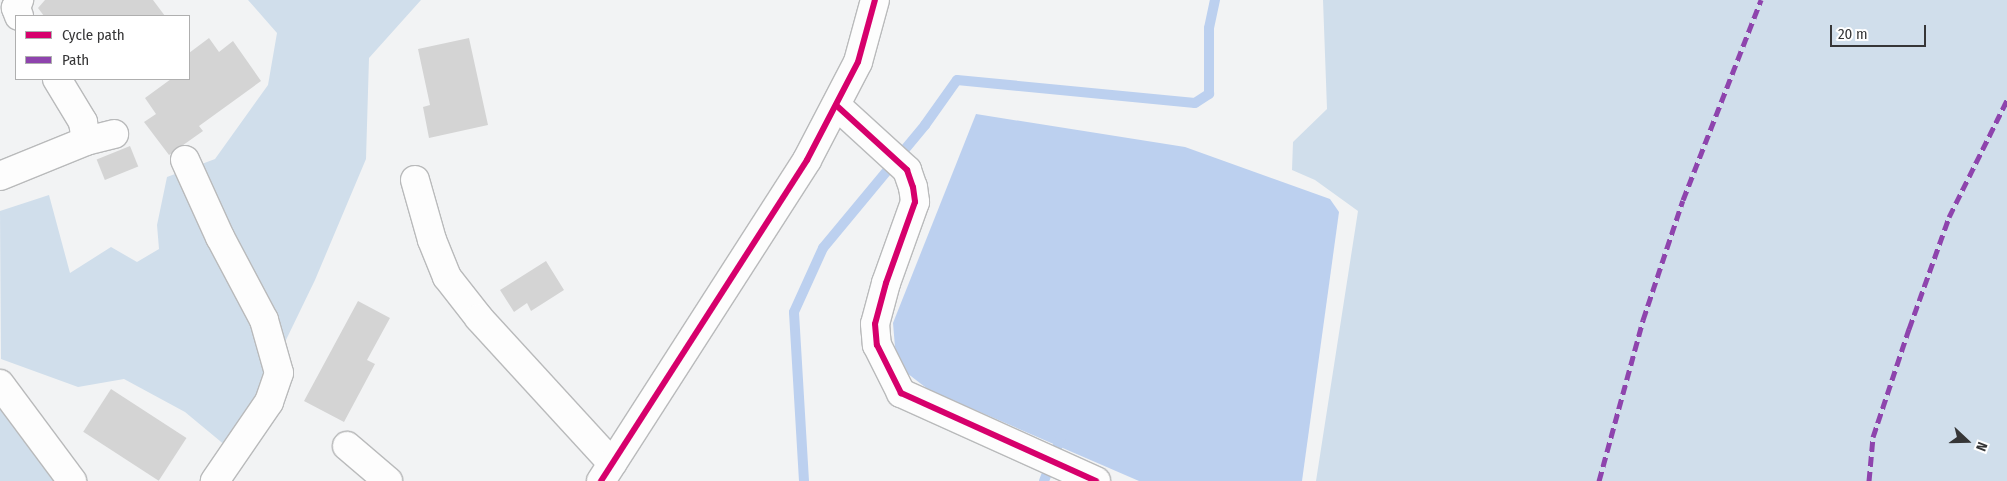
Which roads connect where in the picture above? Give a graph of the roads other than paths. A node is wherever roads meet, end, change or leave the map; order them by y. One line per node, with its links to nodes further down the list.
1 (19, 0): 3 (street)
2 (875, 0): 5 (street)
3 (19, 15)
4 (58, 80): 7 (street)
5 (837, 106): 13 (street); 17 (street)
6 (114, 134): 7 (street)
7 (86, 141): 9 (street)
8 (185, 160): 15 (street)
9 (0, 176)
10 (415, 180): 13 (street)
11 (0, 384): 14 (street)
12 (347, 446): 16 (street)
13 (606, 472)
14 (72, 481)
15 (215, 481)
16 (388, 481)
17 (1096, 481)

